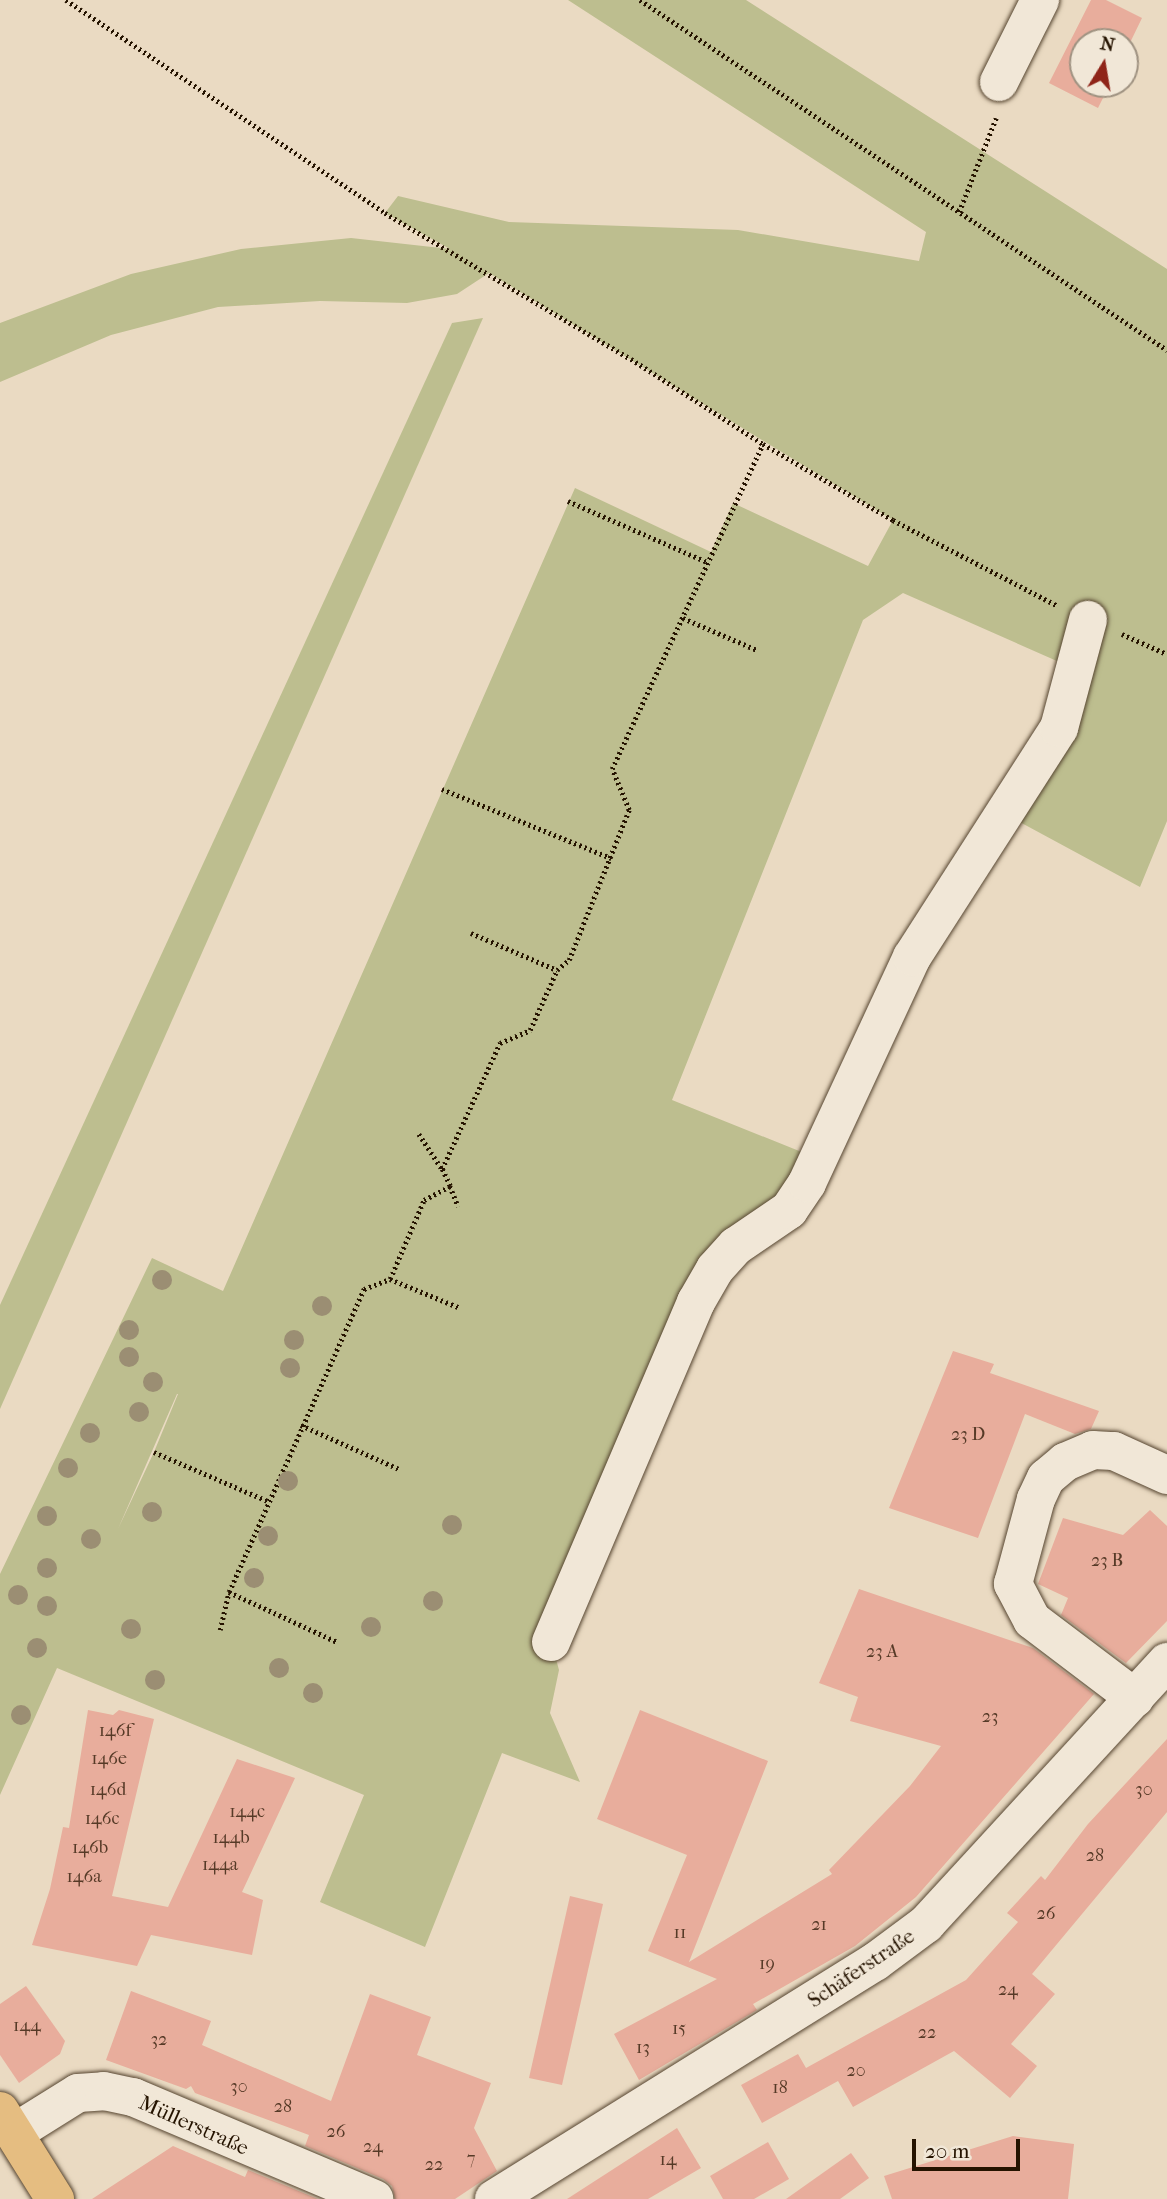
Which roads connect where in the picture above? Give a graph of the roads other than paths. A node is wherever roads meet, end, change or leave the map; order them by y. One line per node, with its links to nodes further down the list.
1 (1040, 0): 2 (street)
2 (999, 82)
3 (1087, 620): 5 (street)
4 (1167, 1475): 7 (street)
5 (551, 1642)
6 (1167, 1662): 7 (street, Schäferstraße)
7 (1135, 1698): 11 (street, Schäferstraße)
8 (8, 2121): 9 (main road); 10 (street, Müllerstraße)
9 (55, 2199)
10 (374, 2199)
11 (494, 2199)

